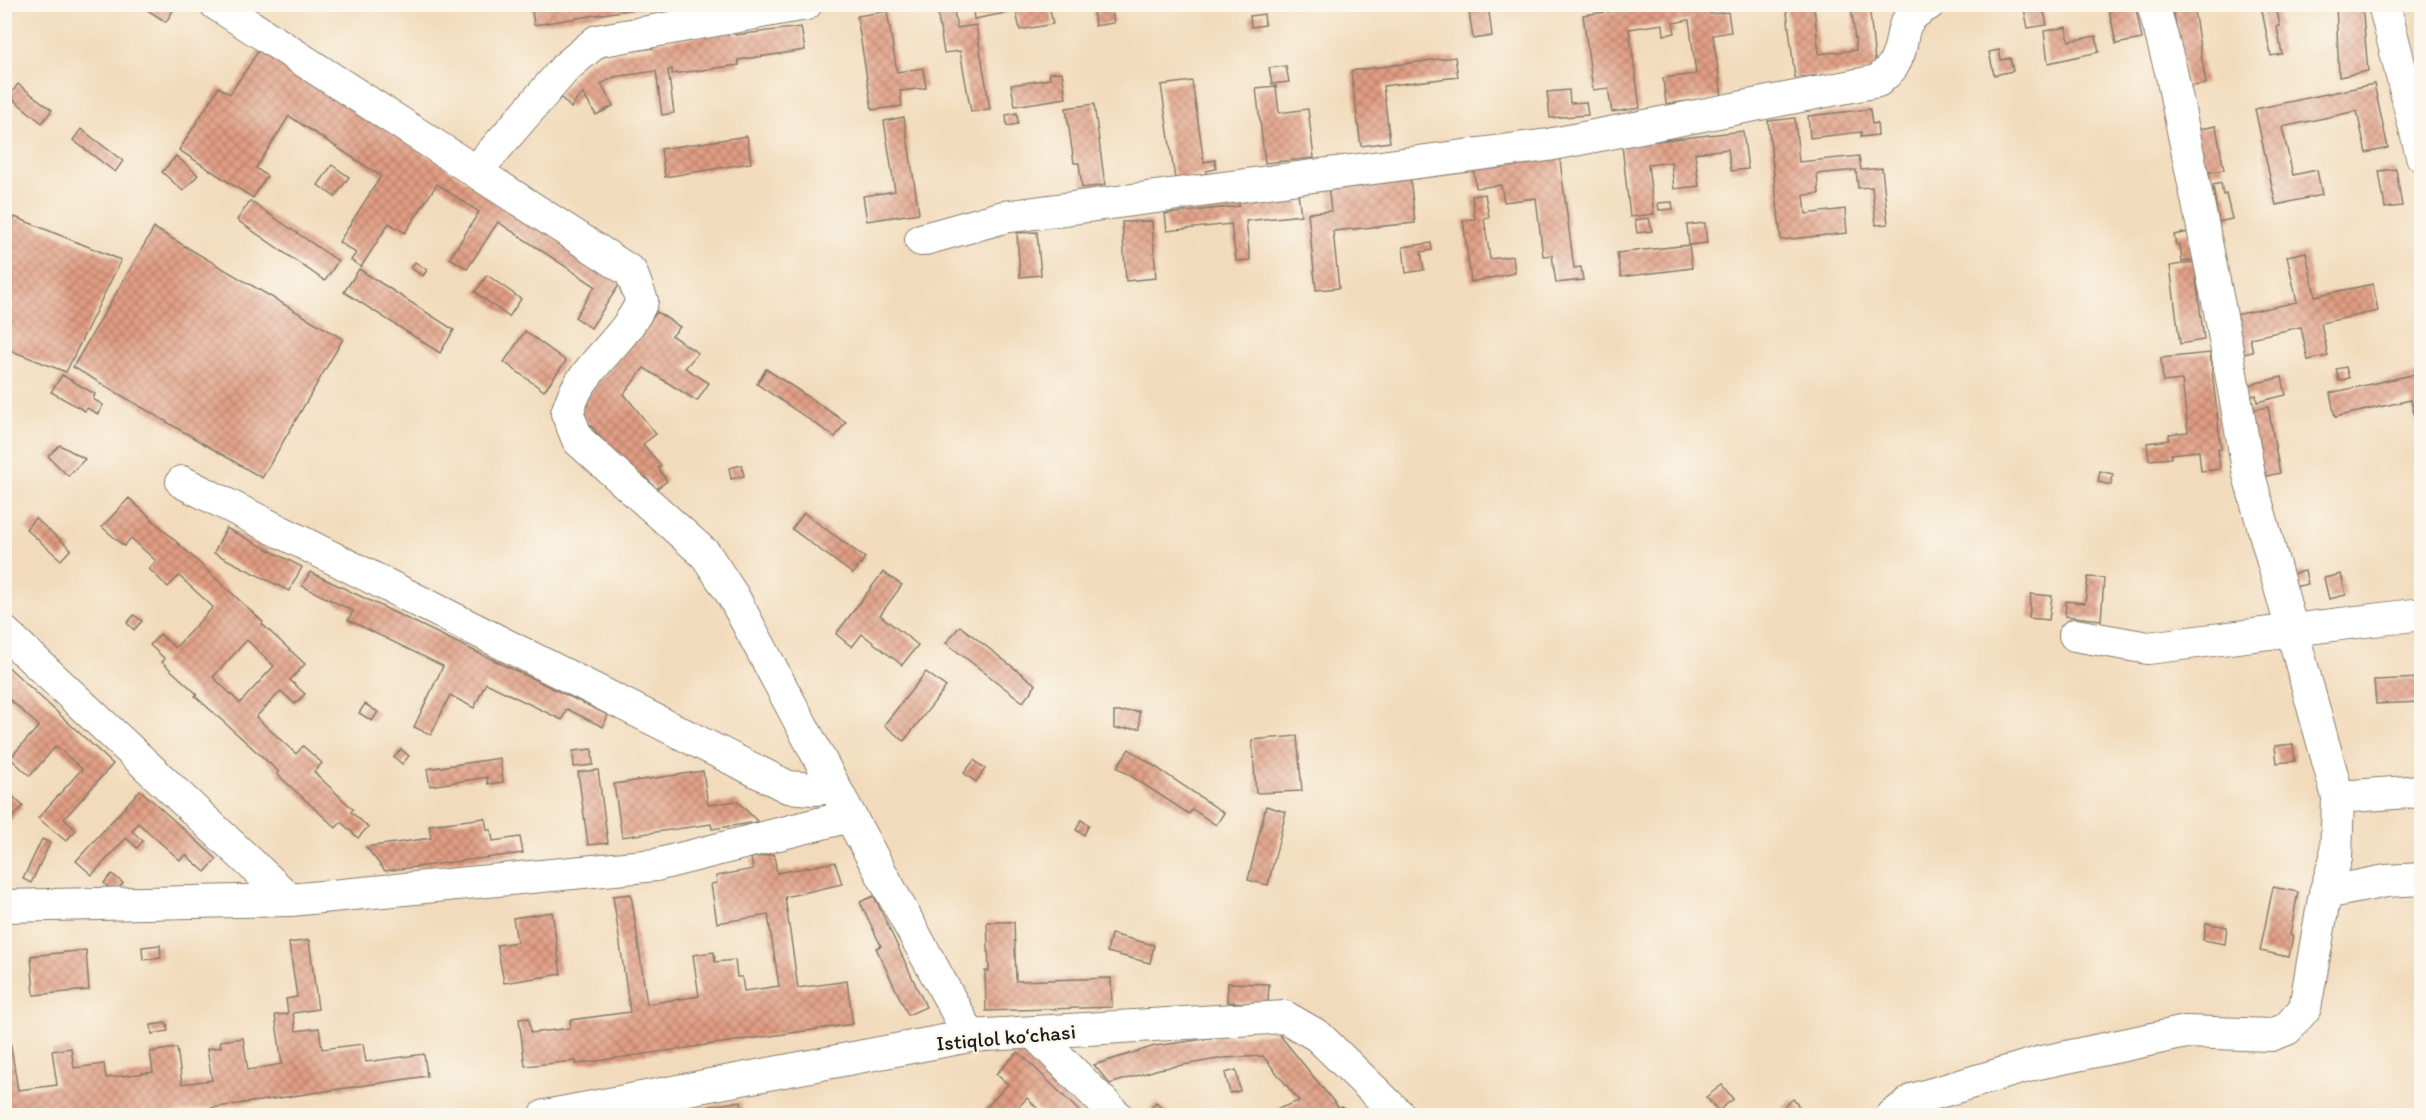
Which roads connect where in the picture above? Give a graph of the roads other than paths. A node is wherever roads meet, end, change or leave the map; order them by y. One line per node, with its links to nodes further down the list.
1 (216, 4): 7 (street)
2 (806, 4): 7 (street)
3 (1929, 4): 8 (street)
4 (2153, 4): 11 (street)
5 (2384, 4): 6 (street)
6 (2421, 156)
7 (477, 170): 14 (street)
8 (921, 240)
9 (182, 482): 14 (street)
10 (2421, 614): 11 (street)
11 (2291, 630): 13 (street); 16 (street)
12 (4, 632): 20 (street)
13 (2075, 635)
14 (834, 787): 17 (street)
15 (2421, 791): 16 (street)
16 (2338, 797): 19 (street)
17 (850, 816): 20 (street); 23 (street)
18 (2421, 879): 19 (street)
19 (2325, 893): 27 (street)
20 (290, 900): 21 (street)
21 (4, 906)
22 (1034, 1033): 23 (street, Istiqlol koʻchasi); 25 (street); 26 (street, Istiqlol koʻchasi)
23 (970, 1036): 24 (street, Istiqlol koʻchasi)
24 (545, 1116)
25 (1117, 1116)
26 (1400, 1116)
27 (1892, 1116)

